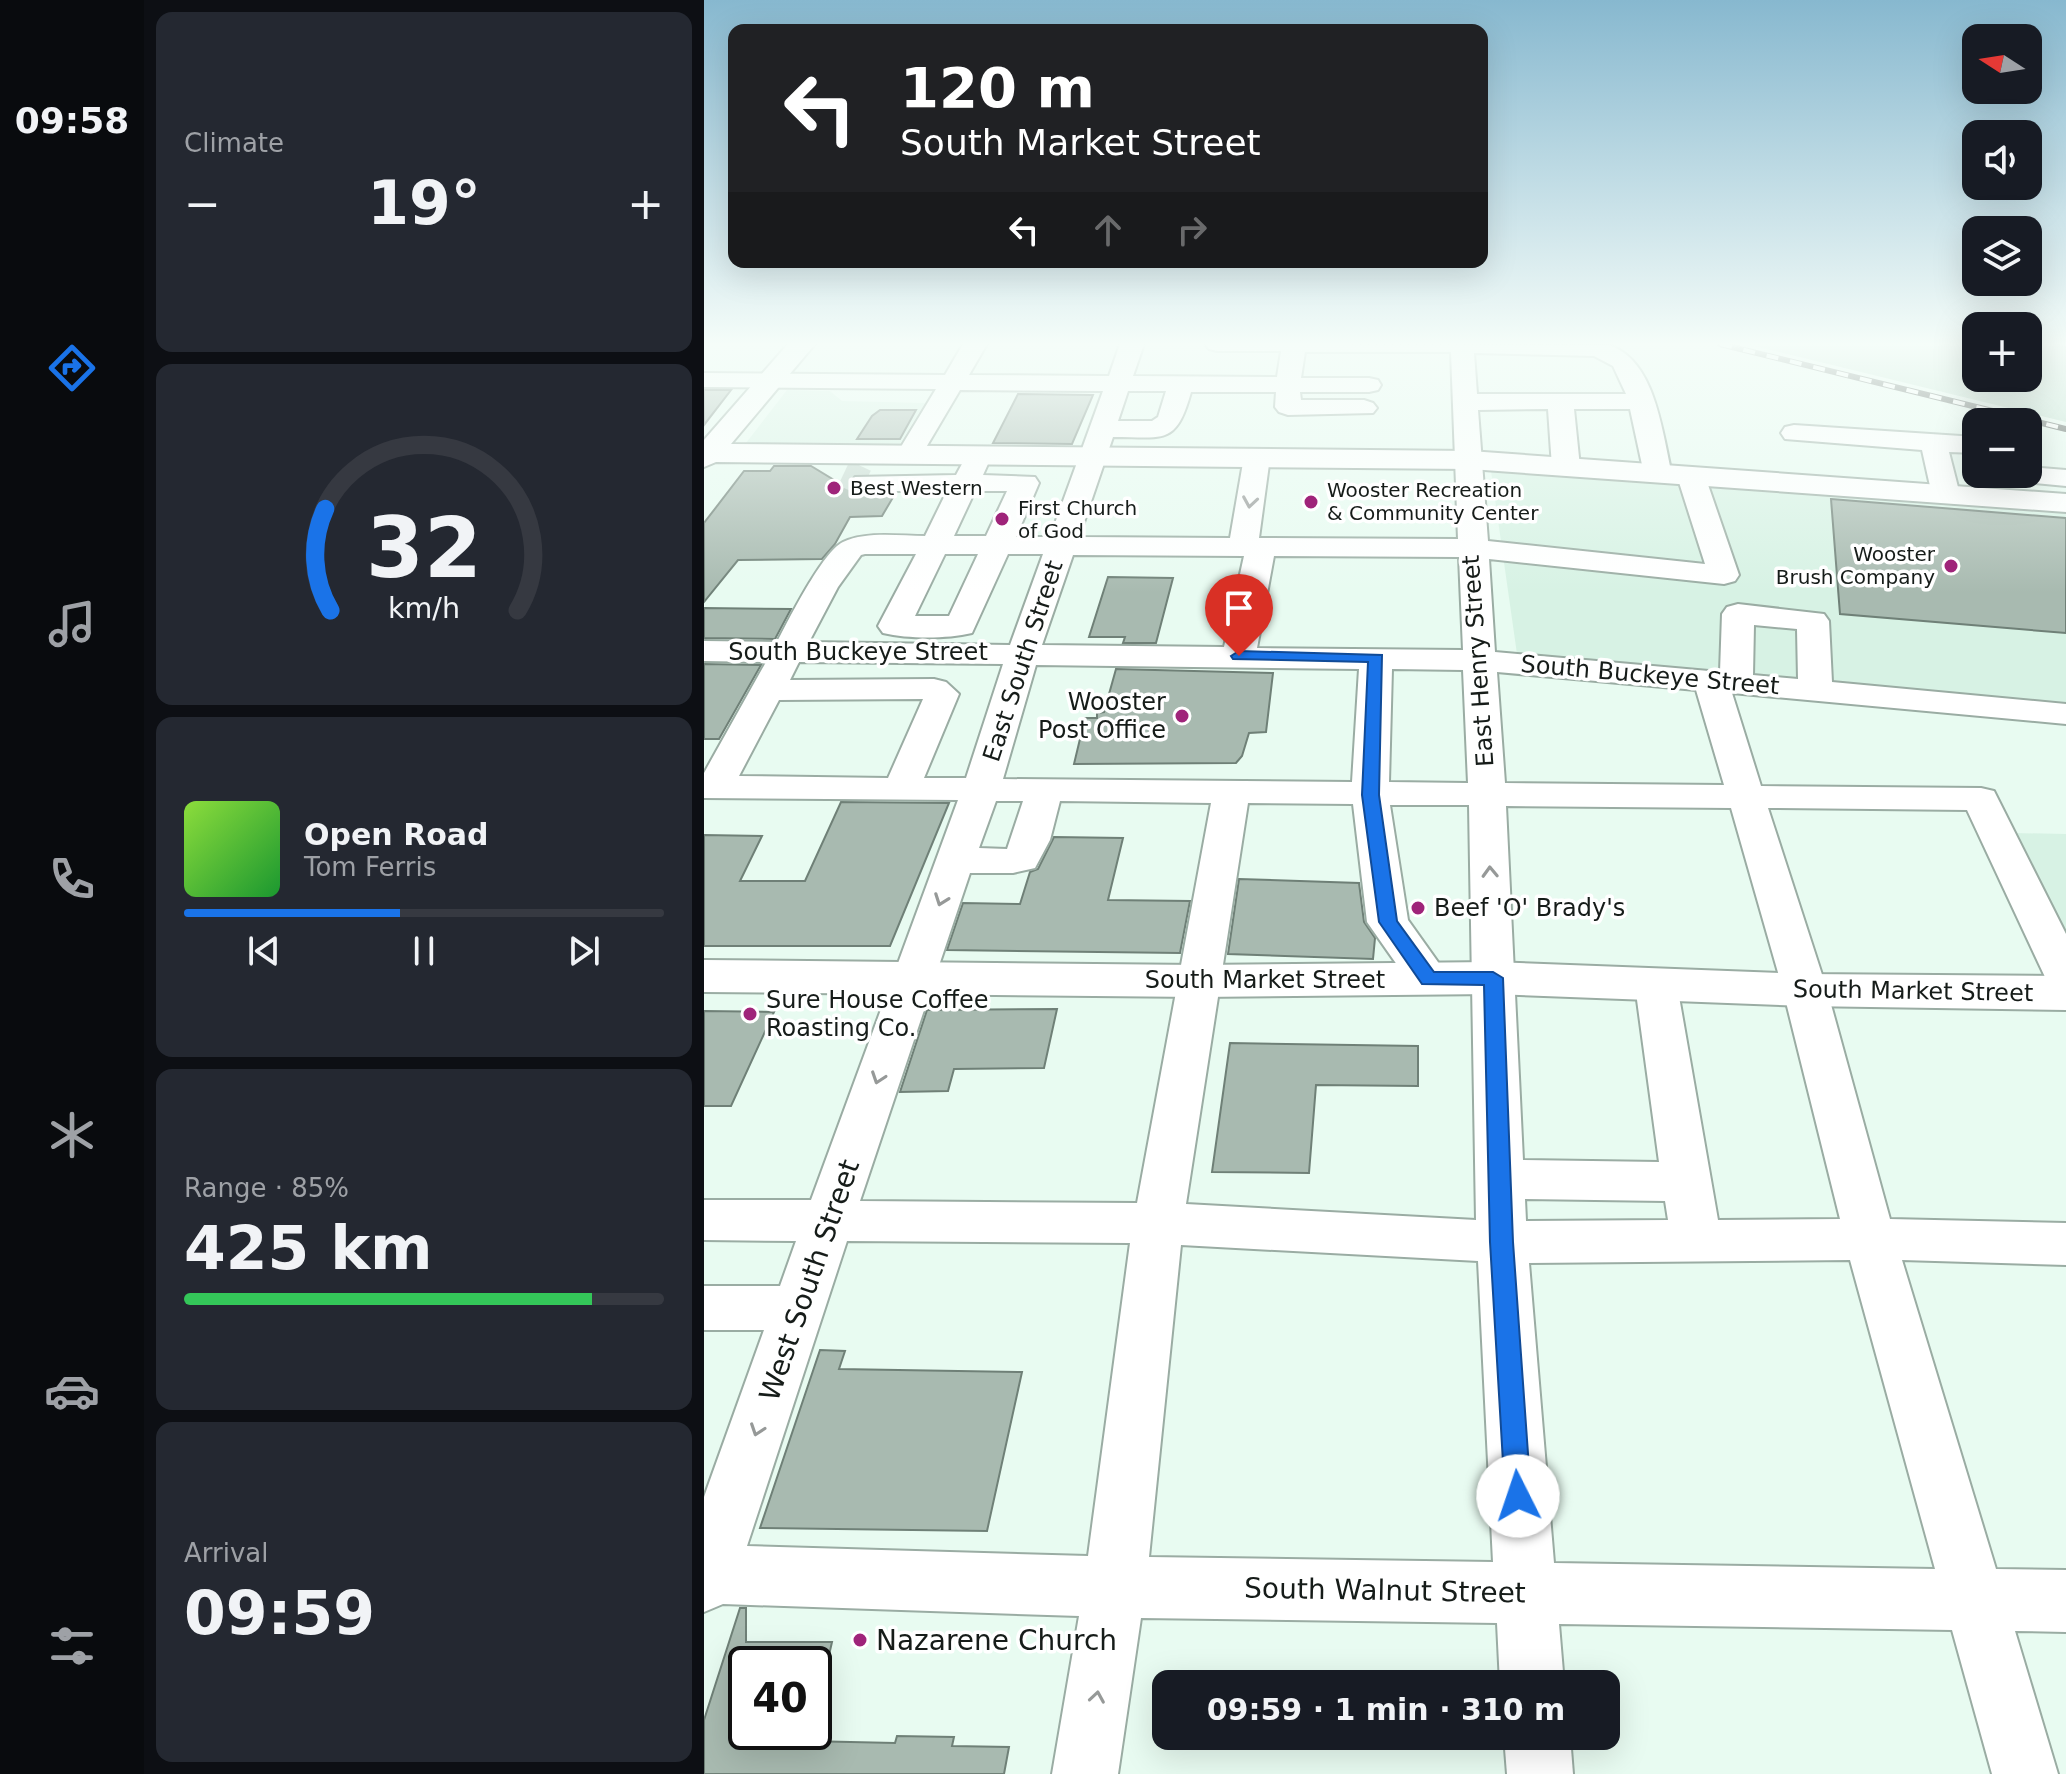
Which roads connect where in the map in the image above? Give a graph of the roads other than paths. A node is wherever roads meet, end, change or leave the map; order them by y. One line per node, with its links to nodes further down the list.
1 (730, 427): 11 (main road)
2 (926, 427): 12 (street)
3 (1102, 427): 8 (street, East South Street)
4 (1161, 427): 8 (street)
5 (1468, 427): 15 (street, East Henry Street)
6 (1563, 427): 16 (street)
7 (1646, 427): 20 (street)
8 (1097, 442): 13 (main road); 14 (main road); 28 (street, East South Street)
9 (1794, 446): 17 (street)
10 (1962, 454): 17 (street)
11 (705, 455): 18 (main road)
12 (909, 455): 13 (main road); 18 (main road)
13 (979, 455): 24 (street)
14 (1257, 457): 15 (main road); 29 (street, one-way to 29)
15 (1470, 460): 16 (main road); 30 (street, East Henry Street)
16 (1566, 467): 20 (main road)
17 (1940, 468): 19 (street); 21 (main road); 25 (main road)
18 (847, 470): 24 (street)
19 (1962, 470)
20 (1658, 474): 21 (main road)
21 (1691, 476): 30 (street)
22 (2042, 476): 23 (street)
23 (2066, 478)
24 (965, 483): 26 (street); 27 (street)
25 (2066, 503)
26 (935, 545): 27 (street); 27 (street); 31 (street)
27 (998, 546): 28 (street)
28 (1060, 547): 29 (street); 33 (street, East South Street)
29 (1252, 547): 30 (street); 34 (street)
30 (1471, 548): 36 (street, East Henry Street)
31 (789, 650): 32 (street, South Buckeye Street); 33 (street, South Buckeye Street); 38 (street)
32 (704, 651)
33 (1023, 654): 34 (street, South Buckeye Street); 43 (street, East South Street)
34 (1239, 656): 35 (street, South Buckeye Street)
35 (1376, 658): 36 (street, South Buckeye Street); 46 (street)
36 (1479, 660): 37 (street, South Buckeye Street); 48 (street, East Henry Street)
37 (1724, 683): 39 (street, South Buckeye Street); 39 (street); 47 (street)
38 (767, 690): 41 (street); 42 (street)
39 (1815, 690): 40 (street, South Buckeye Street)
40 (2066, 714)
41 (709, 787): 42 (street)
42 (902, 787): 43 (street)
43 (982, 787): 44 (street); 49 (street, East South Street)
44 (1045, 789): 45 (street); 49 (street)
45 (1231, 793): 46 (street); 55 (street)
46 (1370, 795): 48 (street); 54 (street)
47 (1745, 795): 48 (street); 51 (street); 57 (street)
48 (1487, 796): 53 (street, East Henry Street, one-way to 48)
49 (956, 860): 52 (street, East South Street, one-way to 52)
50 (704, 976): 52 (main road, South Market Street)
51 (2066, 977)
52 (912, 978): 55 (main road, South Market Street); 62 (street, West South Street, one-way to 62)
53 (1493, 978): 54 (main road, South Market Street); 56 (main road, South Market Street); 59 (street, East Henry Street)
54 (1429, 979): 55 (main road, South Market Street)
55 (1199, 981): 63 (street)
56 (1656, 985): 57 (main road, South Market Street); 60 (street)
57 (1805, 990): 58 (main road, South Market Street); 64 (street)
58 (2066, 993)
59 (1500, 1179): 60 (street); 66 (street, East Henry Street)
60 (1686, 1182): 65 (street)
61 (704, 1220): 62 (street)
62 (830, 1220): 63 (street); 69 (street, West South Street)
63 (1158, 1223): 66 (street); 71 (street)
64 (1870, 1239): 65 (street); 67 (street); 73 (street)
65 (1697, 1241): 66 (street)
66 (1502, 1242): 72 (street, East Henry Street)
67 (2066, 1244)
68 (704, 1308): 69 (street)
69 (800, 1308): 70 (street, West South Street, one-way to 70)
70 (705, 1577): 71 (street, South Walnut Street)
71 (1115, 1587): 72 (street, South Walnut Street); 77 (street, one-way to 71)
72 (1524, 1591): 73 (street, South Walnut Street); 75 (street, East Henry Street)
73 (1973, 1598): 74 (street, South Walnut Street); 79 (street)
74 (2066, 1601)
75 (1531, 1670)
76 (1538, 1750): 78 (street)
77 (1085, 1774)
78 (1540, 1774)
79 (2025, 1774)

